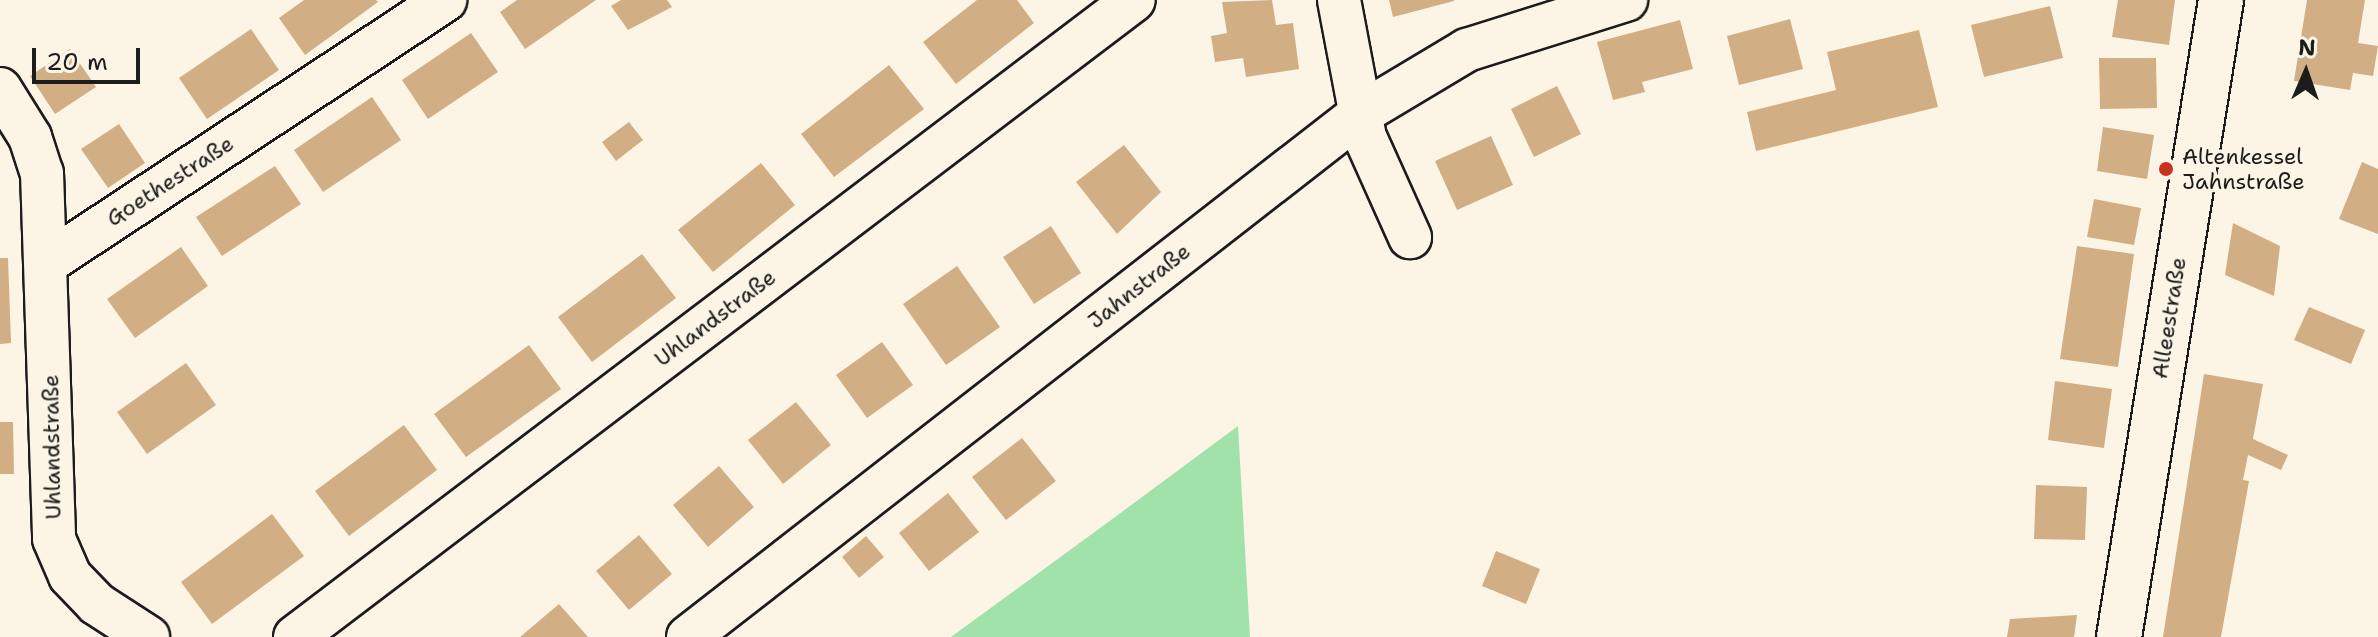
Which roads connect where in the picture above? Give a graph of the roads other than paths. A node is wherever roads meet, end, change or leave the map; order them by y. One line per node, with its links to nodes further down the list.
1 (446, 0): 9 (street, Goethestraße)
2 (1134, 0): 11 (street, Uhlandstraße)
3 (1339, 0): 7 (street)
4 (1626, 0): 7 (street, Jahnstraße)
5 (2221, 0): 13 (street, Alleestraße)
6 (0, 89): 9 (street)
7 (1360, 114): 8 (street); 12 (street, Jahnstraße)
8 (1410, 237)
9 (48, 262): 10 (street, Uhlandstraße)
10 (148, 637)
11 (295, 637)
12 (688, 637)
13 (2119, 637)

